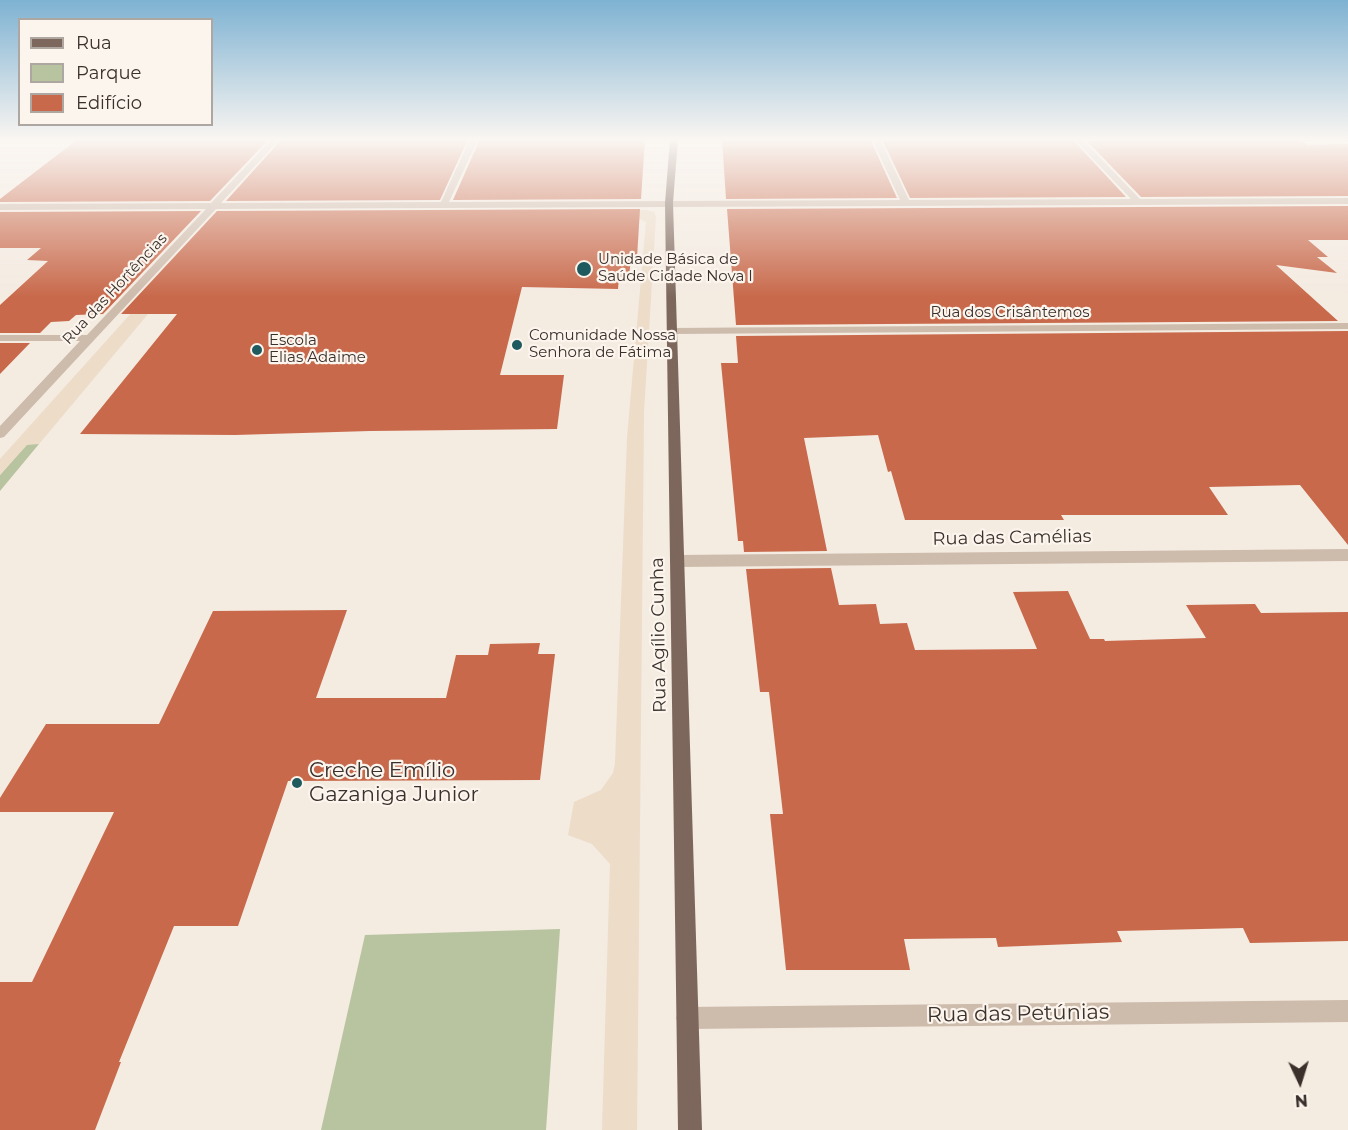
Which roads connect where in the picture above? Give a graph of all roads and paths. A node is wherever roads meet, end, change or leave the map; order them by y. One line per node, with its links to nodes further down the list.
1 (226, 192): 11 (street, Rua das Hortências)
2 (450, 192): 10 (street)
3 (670, 192): 8 (main road, Rua Agílio Cunha)
4 (901, 192): 9 (street)
5 (1128, 192): 7 (street)
6 (1348, 201): 7 (street)
7 (1138, 202): 9 (street)
8 (669, 203): 9 (street); 10 (street); 14 (main road, Rua Agílio Cunha)
9 (906, 203)
10 (444, 205): 11 (street)
11 (213, 206): 12 (street); 16 (street, Rua das Hortências)
12 (0, 207)
13 (1348, 326): 14 (street, Rua dos Crisântemos)
14 (672, 331): 19 (main road, Rua Agílio Cunha)
15 (0, 338): 16 (street)
16 (90, 338): 17 (street, Rua das Hortências)
17 (0, 434)
18 (1348, 555): 19 (street, Rua das Camélias)
19 (677, 561): 21 (main road, Rua Agílio Cunha)
20 (1348, 1011): 21 (street, Rua das Petúnias)
21 (687, 1018): 22 (main road, Rua Agílio Cunha)
22 (690, 1130)

